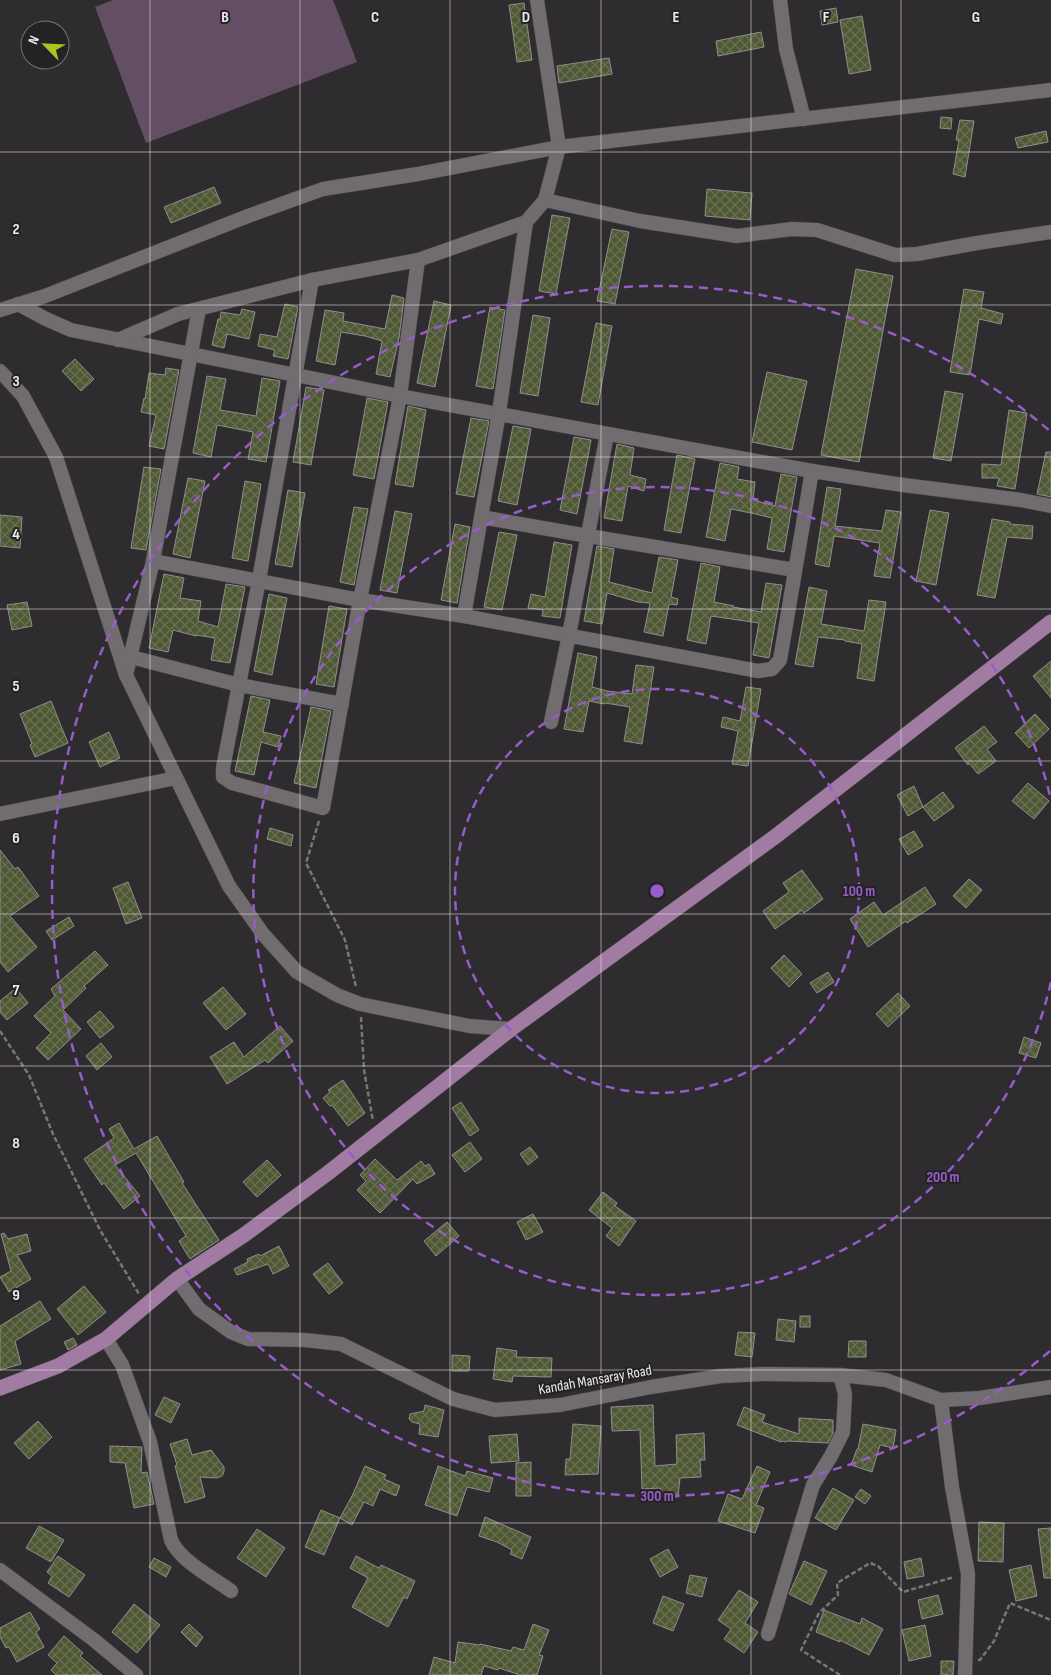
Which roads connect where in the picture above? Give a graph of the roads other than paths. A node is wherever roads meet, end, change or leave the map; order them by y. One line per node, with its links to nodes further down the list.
1 (537, 0): 5 (street)
2 (780, 0): 4 (street)
3 (1051, 90): 4 (street)
4 (804, 118): 5 (street)
5 (559, 147): 6 (street); 11 (street)
6 (545, 200): 7 (street); 8 (street)
7 (526, 222): 9 (street); 19 (street)
8 (1051, 232)
9 (418, 260): 10 (street); 18 (street)
10 (312, 280): 12 (street); 17 (street)
11 (18, 304): 13 (street); 14 (street)
12 (199, 309): 14 (street); 15 (street)
13 (0, 310)
14 (118, 340): 15 (street)
15 (191, 355): 17 (street); 25 (street)
16 (0, 371): 33 (street)
17 (294, 375): 18 (street); 27 (street)
18 (400, 396): 19 (street); 28 (street)
19 (499, 413): 20 (street); 23 (street)
20 (607, 434): 21 (street); 24 (street)
21 (812, 471): 22 (street); 26 (street)
22 (1051, 506)
23 (482, 517): 24 (street); 29 (street)
24 (588, 536): 26 (street); 31 (street)
25 (153, 561): 27 (street); 32 (street)
26 (795, 570): 31 (street)
27 (259, 580): 28 (street); 34 (street)
28 (360, 600): 29 (street); 35 (street)
29 (464, 616): 31 (street)
30 (1051, 622): 39 (main road)
31 (569, 635): 36 (street)
32 (131, 657): 33 (street); 34 (street)
33 (126, 675): 37 (street)
34 (239, 685): 35 (street); 35 (street)
35 (342, 704)
36 (552, 722)
37 (176, 778): 38 (street); 39 (street)
38 (0, 814)
39 (511, 1029): 40 (main road)
40 (178, 1280): 41 (main road); 42 (street, Kandah Mansaray Road)
41 (106, 1339): 44 (main road); 47 (street)
42 (840, 1374): 45 (street, Kandah Mansaray Road); 48 (street)
43 (1051, 1387): 45 (street, Kandah Mansaray Road)
44 (0, 1388)
45 (941, 1400): 50 (street)
46 (0, 1570): 49 (street)
47 (231, 1590)
48 (768, 1634)
49 (136, 1675)
50 (965, 1675)

